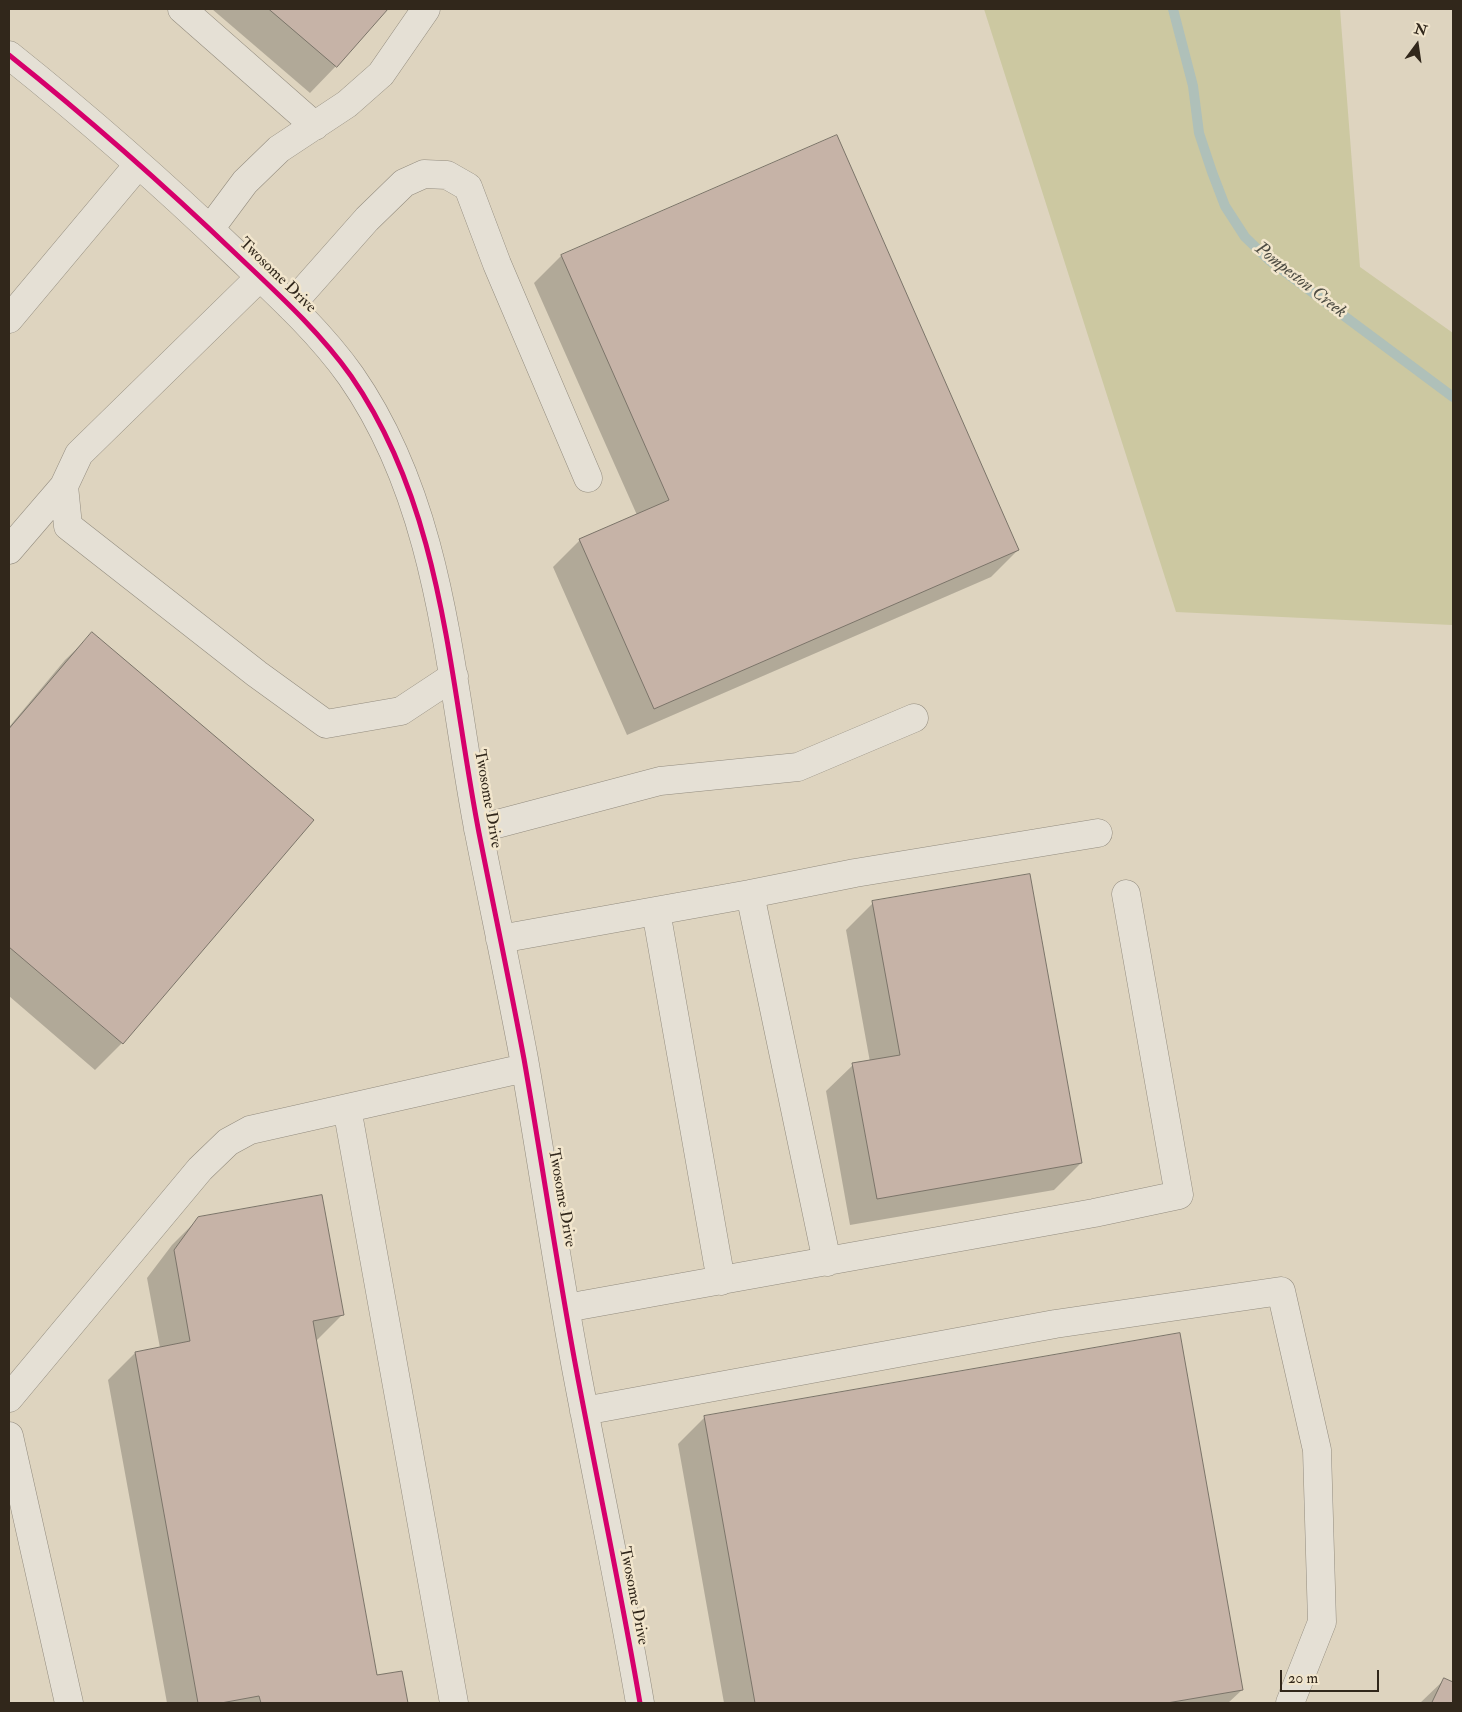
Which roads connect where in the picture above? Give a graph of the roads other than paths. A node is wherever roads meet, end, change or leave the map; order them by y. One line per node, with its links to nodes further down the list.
1 (182, 9): 4 (street)
2 (426, 9): 4 (street)
3 (9, 55): 5 (street, Twosome Drive)
4 (315, 126): 6 (street)
5 (138, 165): 6 (street, Twosome Drive); 8 (street)
6 (210, 229): 7 (street, Twosome Drive)
7 (260, 277): 9 (street, Twosome Drive); 12 (street)
8 (18, 291): 10 (street)
9 (290, 306): 11 (street); 14 (street, Twosome Drive)
10 (9, 319)
11 (588, 478)
12 (64, 486): 13 (street); 14 (street)
13 (9, 550)
14 (454, 676): 16 (street, Twosome Drive)
15 (914, 718): 16 (street)
16 (478, 829): 21 (street, Twosome Drive)
17 (1098, 833): 18 (street)
18 (750, 894): 20 (street); 24 (street)
19 (1126, 894): 24 (street)
20 (656, 911): 21 (street); 25 (street)
21 (500, 939): 22 (street, Twosome Drive)
22 (525, 1068): 23 (street); 26 (street, Twosome Drive)
23 (347, 1108): 27 (street); 31 (street)
24 (827, 1262): 25 (street)
25 (722, 1281): 26 (street)
26 (566, 1308): 28 (street, Twosome Drive)
27 (9, 1398)
28 (584, 1411): 32 (street, Twosome Drive); 33 (street)
29 (9, 1436): 30 (street)
30 (69, 1703)
31 (454, 1703)
32 (640, 1703)
33 (1290, 1703)

